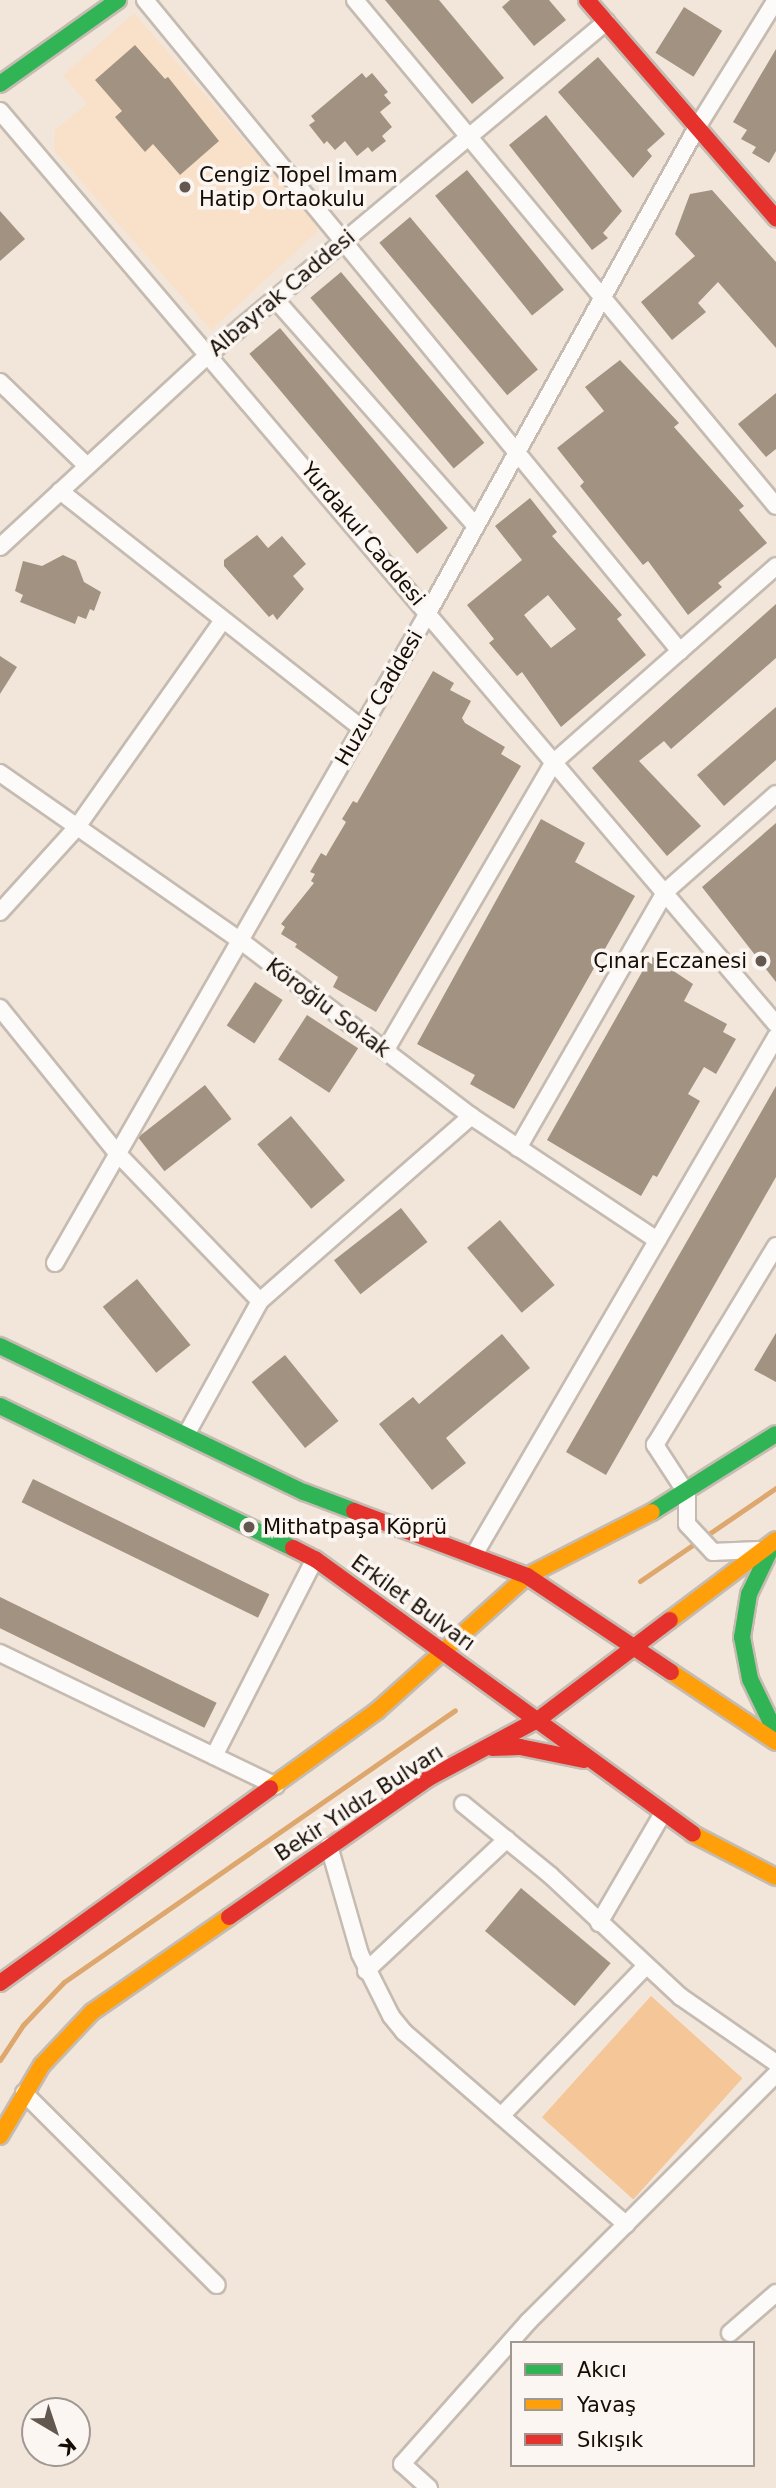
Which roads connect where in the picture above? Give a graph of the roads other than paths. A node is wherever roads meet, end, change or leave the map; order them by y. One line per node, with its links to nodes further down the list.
1 (118, 0): 7 (main road)
2 (145, 0): 12 (street)
3 (355, 0): 10 (street)
4 (587, 0): 6 (main road)
5 (776, 0): 9 (street, Huzur Caddesi)
6 (606, 22): 9 (main road); 10 (street, Albayrak Caddesi)
7 (0, 84)
8 (0, 111): 15 (street, Yurdakul Caddesi)
9 (696, 129): 11 (main road); 13 (street, Huzur Caddesi)
10 (470, 136): 12 (street, Albayrak Caddesi); 13 (street)
11 (776, 218)
12 (344, 241): 14 (street, Albayrak Caddesi); 17 (street)
13 (604, 295): 17 (street, Huzur Caddesi); 20 (street)
14 (275, 299): 15 (street, Albayrak Caddesi); 21 (street)
15 (209, 354): 18 (street, Albayrak Caddesi); 24 (street, Yurdakul Caddesi)
16 (0, 382): 18 (street)
17 (517, 452): 21 (street, Huzur Caddesi); 26 (street)
18 (87, 466): 19 (street, Albayrak Caddesi)
19 (60, 491): 22 (street, Albayrak Caddesi); 25 (street)
20 (776, 506)
21 (476, 526): 24 (street, Huzur Caddesi)
22 (0, 547)
23 (776, 566): 26 (street)
24 (429, 611): 27 (street, Huzur Caddesi); 28 (street, Yurdakul Caddesi)
25 (223, 620): 27 (street); 31 (street)
26 (680, 651): 28 (street)
27 (362, 729): 34 (street, Huzur Caddesi)
28 (554, 762): 32 (street, Yurdakul Caddesi); 38 (street)
29 (0, 773): 31 (street, Köroğlu Sokak)
30 (776, 794): 32 (street)
31 (77, 827): 33 (street); 34 (street, Köroğlu Sokak)
32 (665, 892): 36 (street, Yurdakul Caddesi); 40 (street)
33 (0, 912)
34 (240, 941): 38 (street, Köroğlu Sokak); 41 (street, Huzur Caddesi)
35 (0, 1008): 41 (street)
36 (776, 1024)
37 (776, 1037): 42 (street)
38 (385, 1051): 39 (street, Köroğlu Sokak)
39 (471, 1116): 40 (street, Köroğlu Sokak); 45 (street)
40 (518, 1147): 42 (street, Köroğlu Sokak)
41 (118, 1154): 44 (street, Huzur Caddesi); 45 (street)
42 (657, 1240): 53 (street)
43 (776, 1246): 50 (street)
44 (55, 1263)
45 (260, 1301): 49 (street)
46 (0, 1346): 49 (main road)
47 (0, 1406): 54 (main road, Erkilet Bulvarı)
48 (776, 1434): 50 (main road)
49 (186, 1435): 53 (main road)
50 (687, 1494): 52 (street); 55 (main road)
51 (776, 1540): 52 (main road, Bekir Yıldız Bulvarı); 60 (main road)
52 (759, 1550): 56 (main road, Bekir Yıldız Bulvarı)
53 (474, 1555): 55 (main road)
54 (315, 1559): 57 (main road, Erkilet Bulvarı); 63 (street)
55 (527, 1576): 56 (main road); 57 (main road)
56 (634, 1644): 59 (main road, Bekir Yıldız Bulvarı); 61 (main road)
57 (445, 1652): 59 (main road, Erkilet Bulvarı); 65 (main road)
58 (0, 1653): 63 (street)
59 (539, 1719): 62 (main road, Bekir Yıldız Bulvarı); 64 (main road, Erkilet Bulvarı)
60 (776, 1733)
61 (776, 1742)
62 (485, 1748): 64 (main road); 69 (main road, Bekir Yıldız Bulvarı)
63 (214, 1756): 65 (street)
64 (599, 1765): 67 (main road, Erkilet Bulvarı)
65 (276, 1786): 74 (main road)
66 (463, 1804): 68 (street)
67 (663, 1813): 70 (main road, Erkilet Bulvarı); 71 (street)
68 (507, 1839): 71 (street); 73 (street)
69 (329, 1846): 73 (street); 77 (main road, Bekir Yıldız Bulvarı)
70 (776, 1877)
71 (599, 1923): 72 (street)
72 (645, 1967): 75 (street); 78 (street)
73 (366, 1971): 78 (street)
74 (0, 1985)
75 (776, 2063)
76 (776, 2074): 80 (street)
77 (24, 2093): 79 (main road, Bekir Yıldız Bulvarı); 81 (street)
78 (501, 2116): 80 (street)
79 (0, 2136)
80 (626, 2224): 84 (street)
81 (217, 2285)
82 (776, 2294): 83 (street)
83 (730, 2333)
84 (511, 2341)
85 (510, 2342): 86 (street)
86 (429, 2488)

